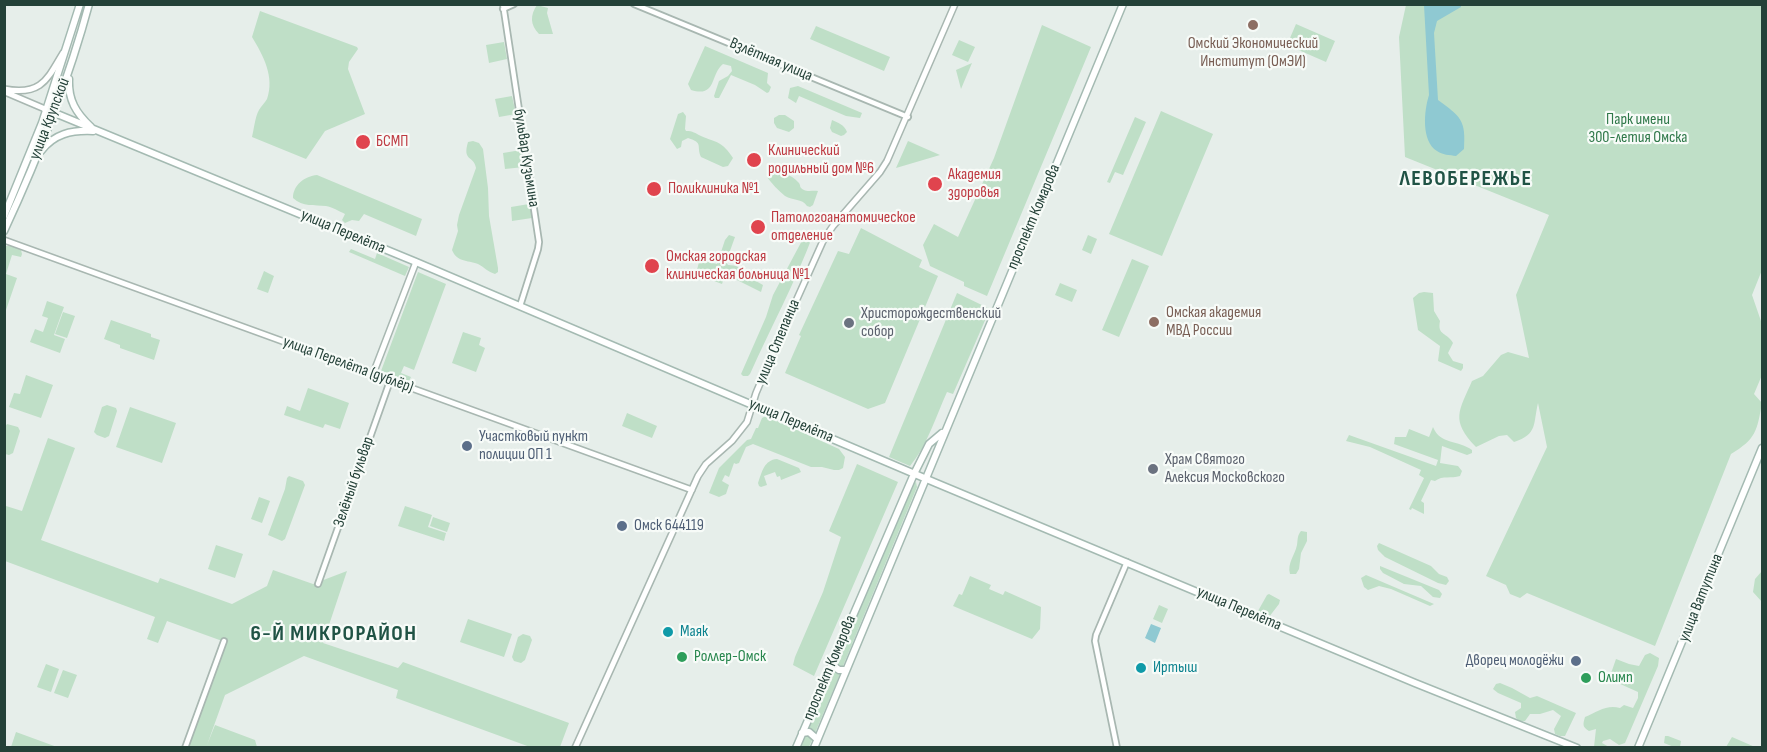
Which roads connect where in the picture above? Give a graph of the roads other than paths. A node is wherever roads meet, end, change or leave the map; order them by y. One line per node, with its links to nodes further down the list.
1 (80, 4): 8 (main road, улица Крупской)
2 (89, 4): 9 (main road, улица Крупской)
3 (514, 4): 7 (street, бульвар Кузьмина)
4 (634, 4): 13 (street, Взлётная улица)
5 (955, 4): 13 (street, улица Степанца)
6 (1123, 4): 24 (main road, проспект Комарова)
7 (503, 7): 20 (street, бульвар Кузьмина)
8 (68, 43): 10 (street); 11 (main road, улица Крупской)
9 (69, 71): 12 (main road, улица Крупской); 14 (main road)
10 (4, 90): 11 (street, улица Перелёта)
11 (45, 109): 12 (main road, улица Перелёта); 16 (main road, улица Крупской)
12 (53, 112): 14 (main road, улица Перелёта); 15 (main road, улица Крупской)
13 (908, 117): 23 (street, улица Степанца)
14 (99, 132): 15 (main road); 19 (main road, улица Перелёта)
15 (36, 157): 17 (main road, улица Крупской)
16 (4, 216)
17 (4, 231)
18 (4, 240): 21 (street, улица Перелёта (дублёр))
19 (416, 262): 20 (main road, улица Перелёта); 21 (street)
20 (520, 306): 23 (main road, улица Перелёта)
21 (373, 374): 22 (street, улица Перелёта (дублёр))
22 (390, 381): 28 (street, улица Перелёта (дублёр)); 30 (street, Зелёный бульвар)
23 (753, 405): 26 (main road, улица Перелёта); 28 (street, улица Степанца)
24 (945, 430): 26 (main road, проспект Комарова); 27 (main road, проспект Комарова)
25 (1762, 450): 42 (main road, улица Ватутина)
26 (914, 474): 27 (main road, улица Перелёта); 32 (main road, проспект Комарова)
27 (926, 479): 29 (main road, улица Перелёта); 33 (main road, проспект Комарова)
28 (692, 490): 37 (street, улица Степанца)
29 (1127, 562): 40 (street); 41 (main road, улица Перелёта)
30 (318, 584)
31 (224, 641): 36 (street)
32 (831, 664): 33 (main road); 34 (main road, проспект Комарова)
33 (846, 670): 35 (main road, проспект Комарова)
34 (802, 733): 35 (main road); 38 (main road, проспект Комарова)
35 (817, 739): 39 (main road, проспект Комарова)
36 (186, 747)
37 (575, 747)
38 (796, 747)
39 (814, 747)
40 (1117, 747)
41 (1577, 747)
42 (1638, 747)

